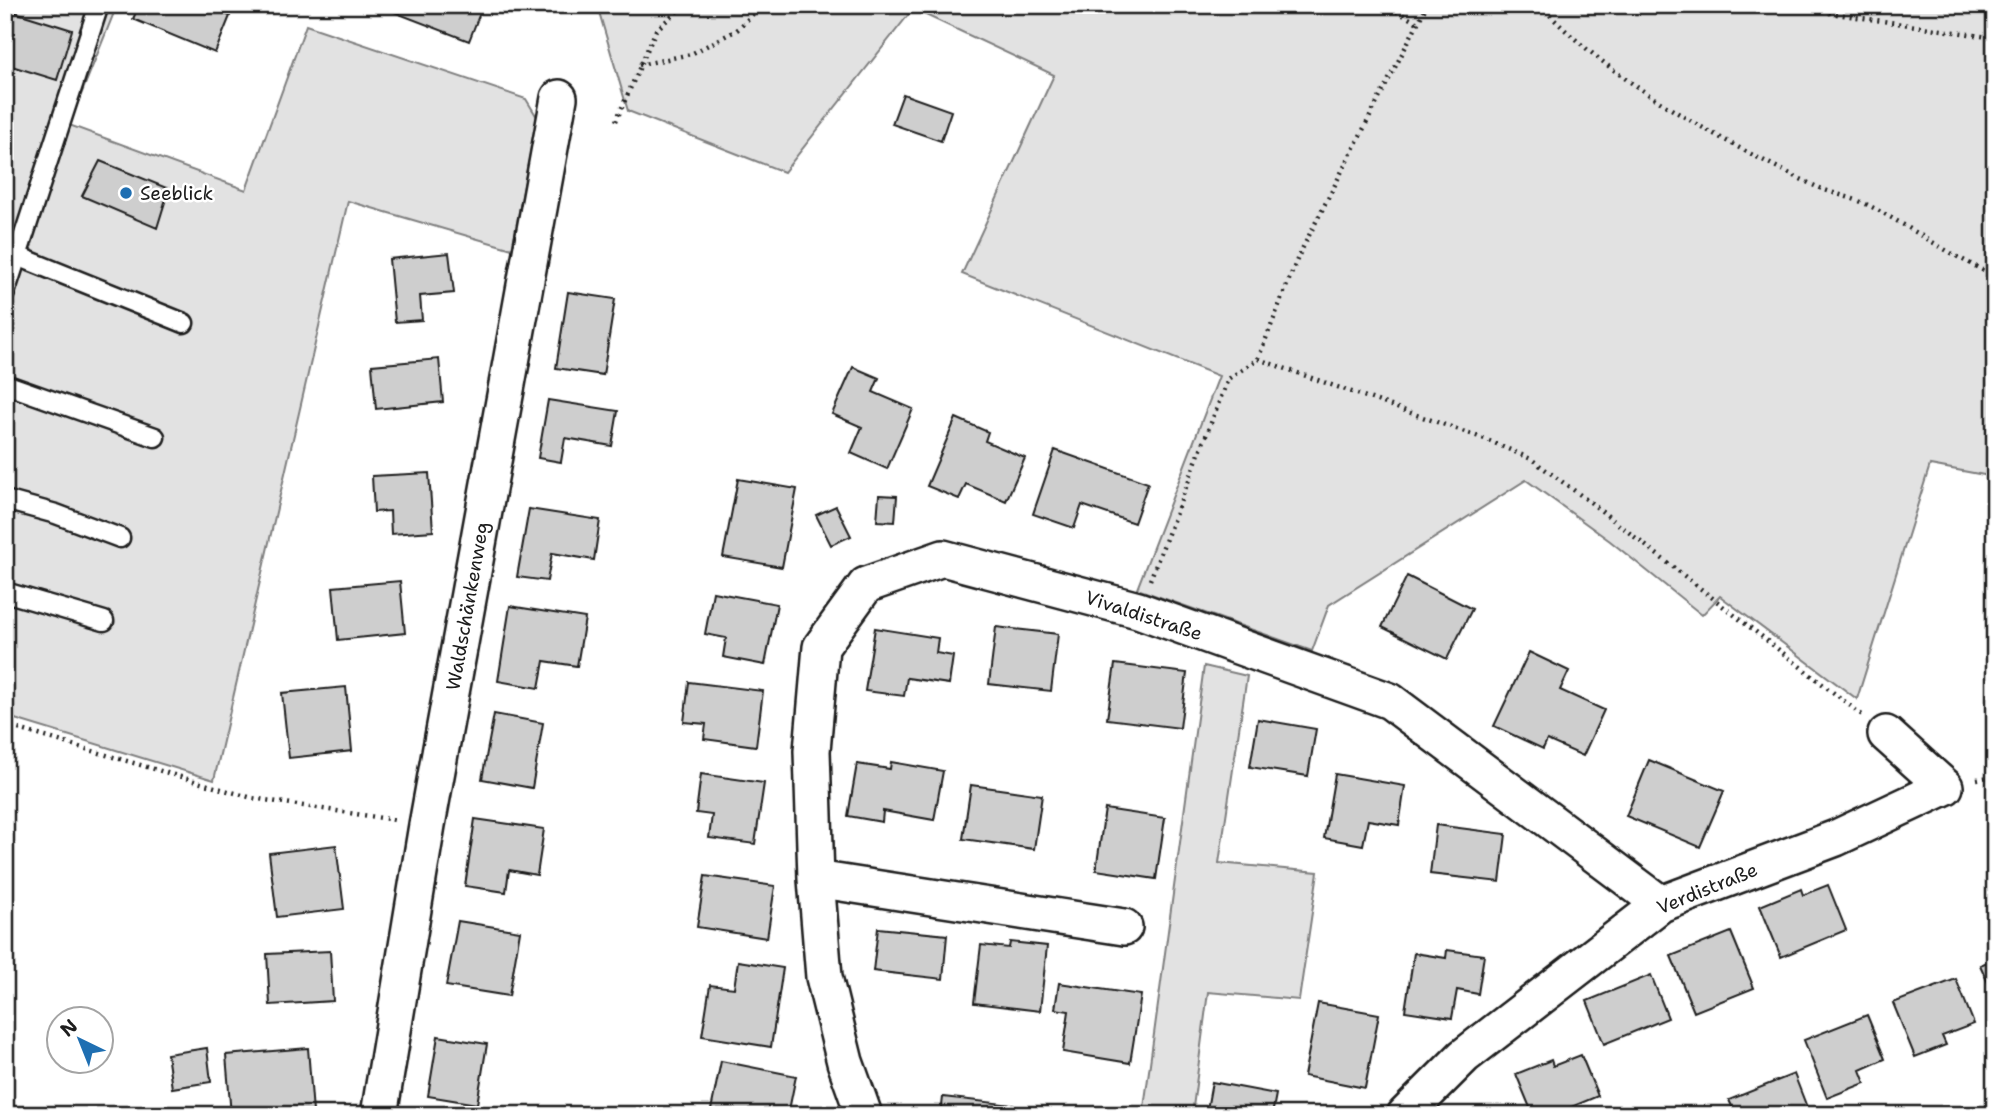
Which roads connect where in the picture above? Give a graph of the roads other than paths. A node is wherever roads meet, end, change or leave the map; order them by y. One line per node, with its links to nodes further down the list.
1 (99, 5): 3 (lane)
2 (559, 98): 16 (street, Waldschänkenweg)
3 (12, 253): 4 (lane); 5 (lane)
4 (5, 293)
5 (184, 323)
6 (5, 384): 7 (lane)
7 (155, 437)
8 (5, 500): 9 (lane)
9 (120, 538)
10 (5, 592): 11 (lane)
11 (104, 621)
12 (1886, 734): 14 (street, Verdistraße)
13 (816, 879): 14 (street, Vivaldistraße); 15 (street); 17 (street, Vivaldistraße)
14 (1661, 904): 18 (street, Verdistraße)
15 (1124, 927)
16 (379, 1115)
17 (864, 1115)
18 (1405, 1115)

